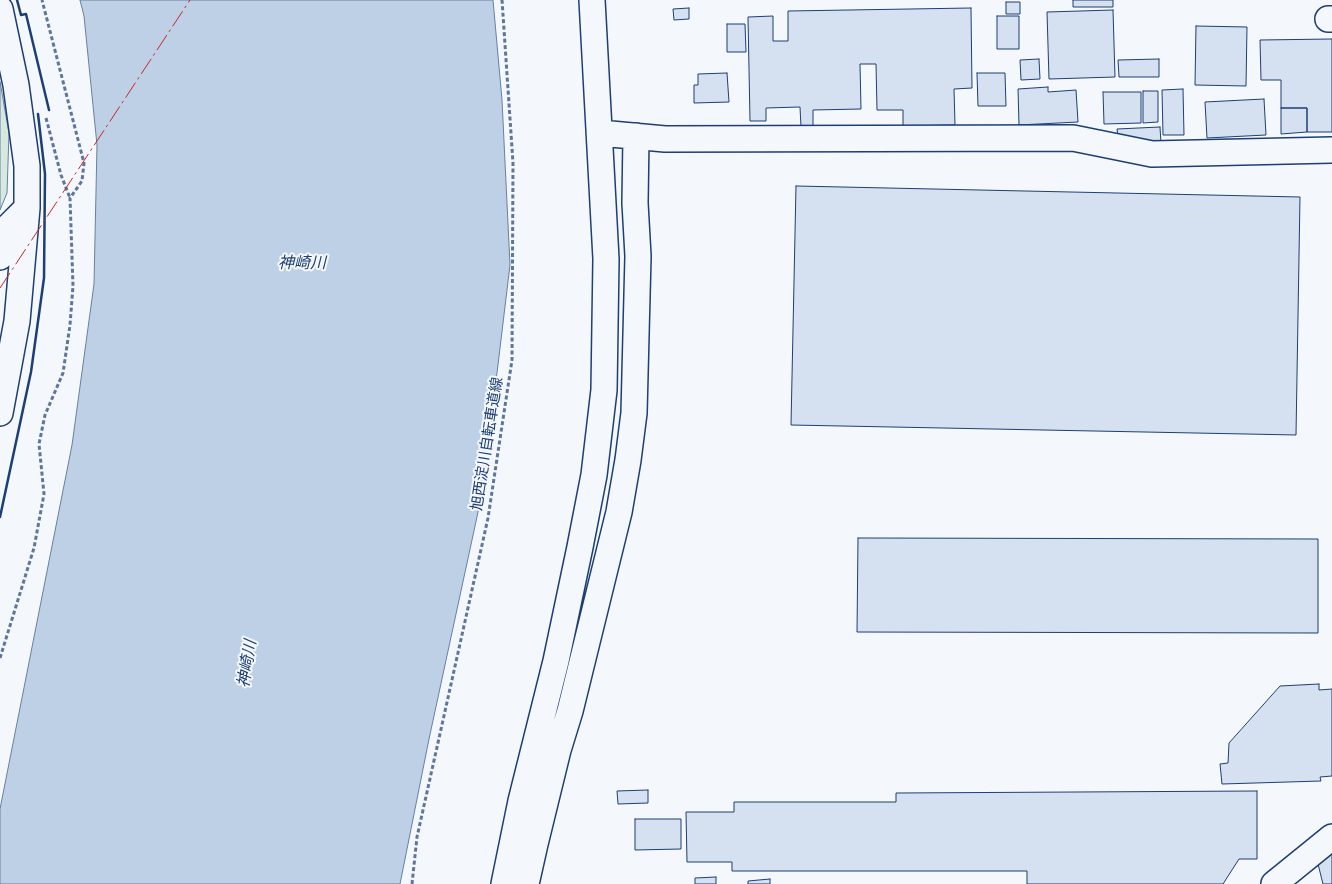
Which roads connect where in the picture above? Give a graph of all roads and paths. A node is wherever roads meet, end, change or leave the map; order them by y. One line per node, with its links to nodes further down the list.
1 (42, 0): 11 (path)
2 (502, 0): 13 (path, 旭西淀川自転車道線)
3 (592, 0): 5 (street)
4 (0, 9): 8 (street)
5 (600, 133): 6 (street); 14 (street)
6 (636, 136): 7 (street); 15 (street)
7 (1332, 150)
8 (27, 208): 9 (street); 10 (street)
9 (0, 257)
10 (0, 413)
11 (0, 658)
12 (1332, 837): 16 (street)
13 (412, 884)
14 (504, 884)
15 (526, 884)
16 (1274, 884)

